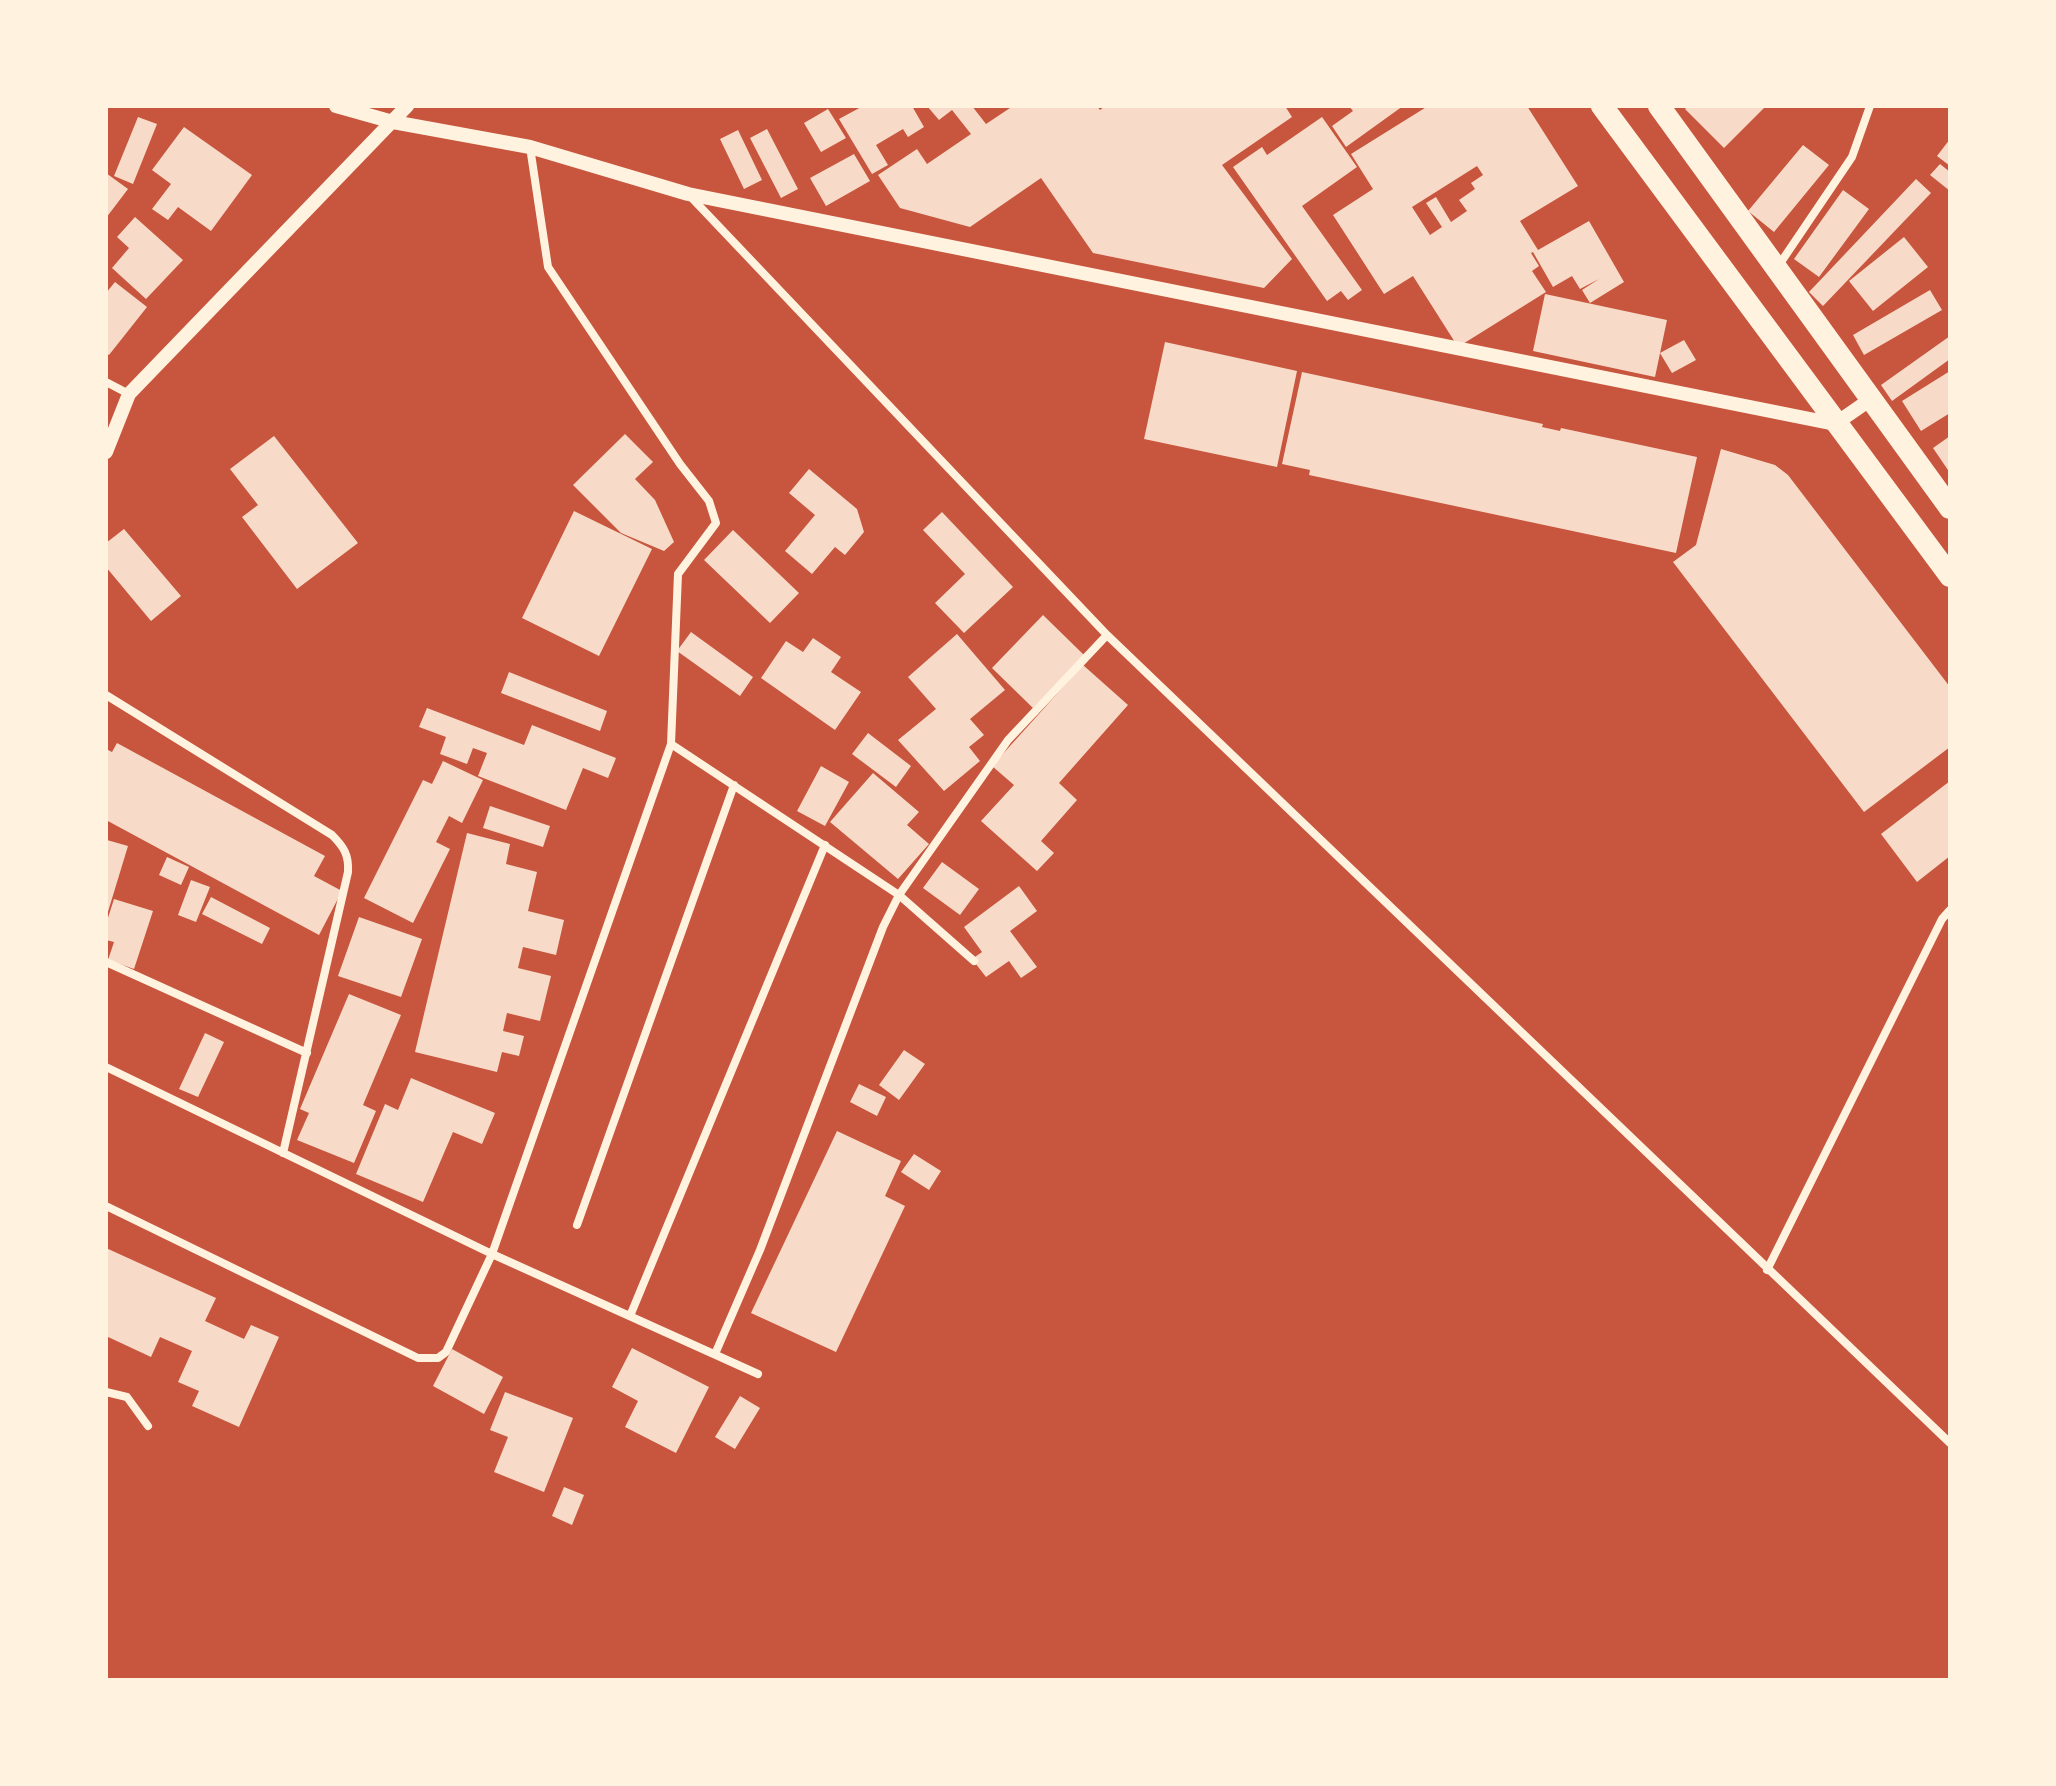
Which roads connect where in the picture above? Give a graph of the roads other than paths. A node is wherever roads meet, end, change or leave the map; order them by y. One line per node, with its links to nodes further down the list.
1 (336, 106): 6 (street)
2 (407, 106): 6 (street)
3 (1602, 106): 13 (highway)
4 (1659, 106): 9 (highway)
5 (1870, 106): 9 (street)
6 (393, 122): 7 (street); 11 (street)
7 (530, 147): 8 (street); 19 (street)
8 (688, 194): 13 (street); 17 (street)
9 (1777, 269): 12 (highway)
10 (106, 382): 11 (street)
11 (129, 394): 14 (street)
12 (1871, 399): 13 (street); 15 (highway)
13 (1835, 424): 16 (highway)
14 (106, 452)
15 (1950, 508)
16 (1950, 576)
17 (1107, 635): 22 (street); 32 (street)
18 (106, 695): 26 (street)
19 (671, 744): 20 (street); 31 (street)
20 (734, 785): 21 (street); 30 (street)
21 (825, 845): 22 (street); 33 (street)
22 (899, 895): 24 (street); 34 (street)
23 (1950, 910): 32 (street)
24 (974, 961)
25 (106, 962): 26 (street)
26 (307, 1053): 28 (street)
27 (106, 1067): 28 (street)
28 (283, 1153): 31 (street)
29 (106, 1206): 31 (street)
30 (577, 1225)
31 (492, 1254): 33 (street)
32 (1767, 1270): 38 (street)
33 (630, 1316): 34 (street)
34 (715, 1354): 35 (street)
35 (758, 1374)
36 (106, 1392): 37 (street)
37 (148, 1426)
38 (1950, 1443)

